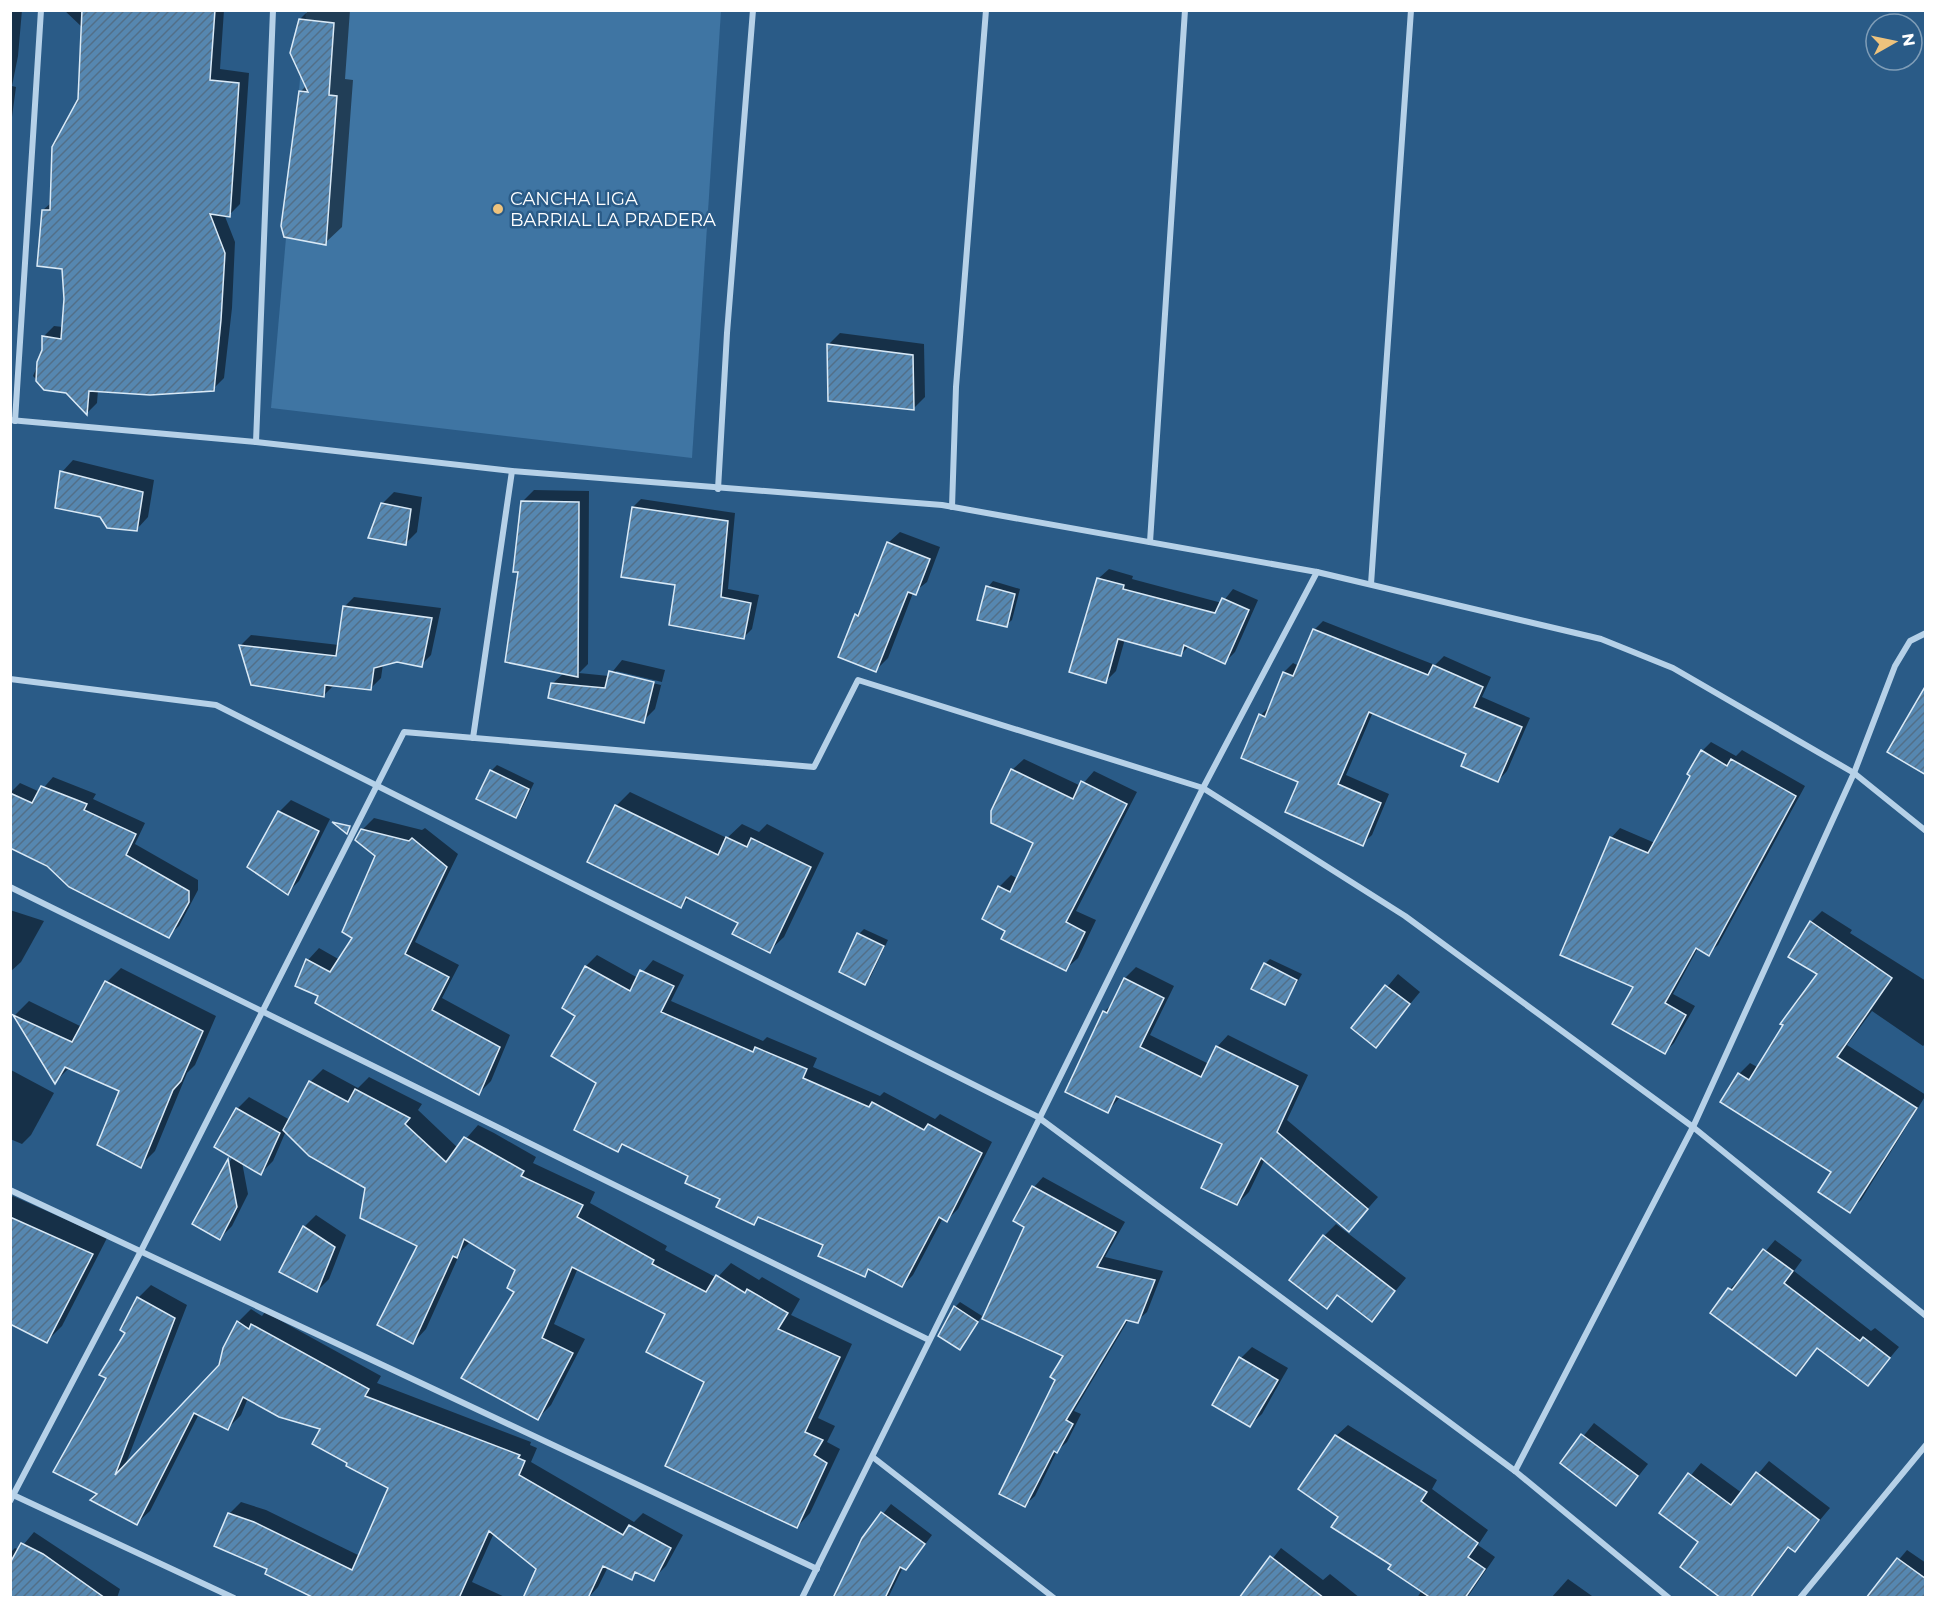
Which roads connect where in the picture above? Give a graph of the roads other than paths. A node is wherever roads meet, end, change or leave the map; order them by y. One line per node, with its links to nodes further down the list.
1 (41, 10): 7 (street)
2 (273, 10): 8 (street)
3 (753, 10): 10 (street)
4 (986, 10): 11 (street)
5 (1185, 10): 12 (street)
6 (1411, 10): 14 (street)
7 (13, 421): 8 (street)
8 (256, 442): 9 (street)
9 (512, 471): 10 (street); 17 (street)
10 (718, 489): 11 (street)
11 (952, 507): 12 (street)
12 (1150, 542): 13 (street)
13 (1317, 572): 14 (street); 20 (street)
14 (1371, 584): 18 (street)
15 (1926, 633): 18 (street)
16 (10, 679): 19 (street)
17 (473, 738): 19 (street); 20 (street)
18 (1854, 773): 21 (street); 25 (street)
19 (376, 784): 23 (street); 24 (street)
20 (1203, 788): 24 (street); 25 (street)
21 (1926, 831)
22 (10, 887): 23 (street)
23 (264, 1010): 27 (street); 29 (street)
24 (1038, 1117): 29 (street); 32 (street)
25 (1694, 1127): 28 (street); 32 (street)
26 (10, 1190): 27 (street)
27 (141, 1251): 33 (street); 34 (street)
28 (1926, 1316)
29 (929, 1340): 31 (street)
30 (1926, 1444): 39 (street)
31 (874, 1458): 34 (street); 37 (street)
32 (1515, 1471): 38 (street)
33 (11, 1497): 35 (street)
34 (817, 1569): 36 (street)
35 (234, 1598)
36 (802, 1598)
37 (1054, 1598)
38 (1669, 1598)
39 (1800, 1598)

